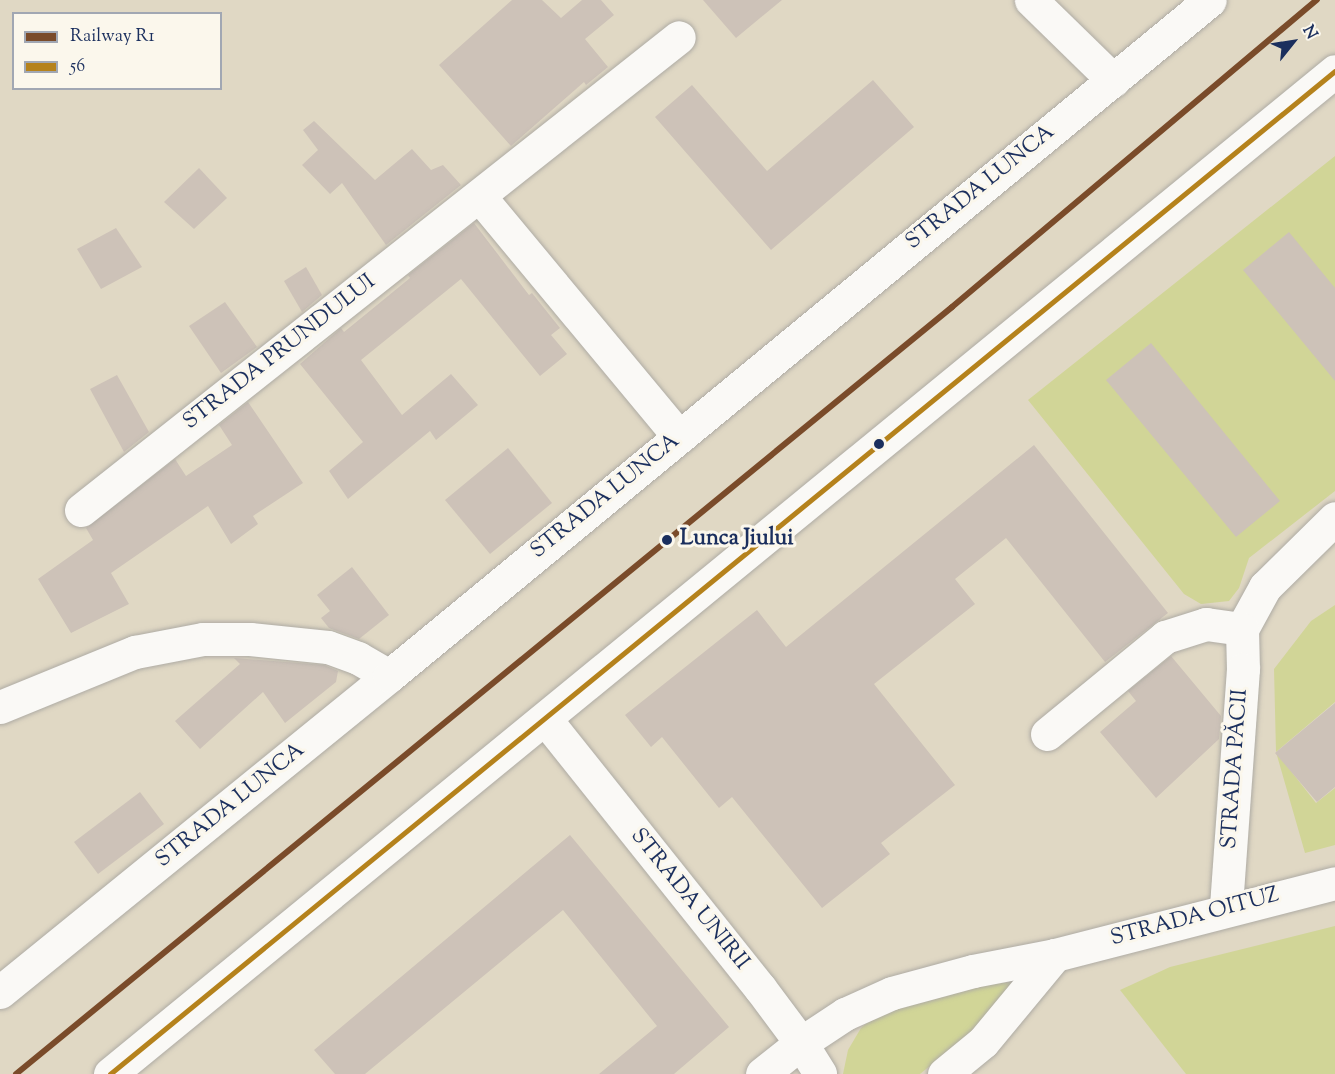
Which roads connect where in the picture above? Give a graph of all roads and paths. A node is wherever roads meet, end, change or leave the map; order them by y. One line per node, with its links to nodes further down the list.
1 (1031, 0): 5 (street)
2 (1210, 0): 5 (street, STRADA LUNCA)
3 (679, 37): 6 (street, STRADA PRUNDULUI)
4 (1335, 71): 13 (street)
5 (1113, 80): 7 (street, STRADA LUNCA)
6 (480, 197): 7 (street); 8 (street, STRADA PRUNDULUI)
7 (679, 437): 11 (street, STRADA LUNCA)
8 (81, 510)
9 (1335, 518): 10 (street)
10 (1242, 629): 14 (street); 16 (street, STRADA PĂCII)
11 (389, 676): 12 (street); 18 (street, STRADA LUNCA)
12 (0, 707)
13 (546, 720): 19 (street, STRADA UNIRII); 20 (street)
14 (1047, 734)
15 (1335, 883): 16 (street, STRADA OITUZ)
16 (1226, 909): 17 (street, STRADA OITUZ)
17 (1055, 956): 19 (street, STRADA OITUZ); 23 (street)
18 (0, 992)
19 (801, 1043): 21 (street); 22 (street, STRADA UNIRII)
20 (110, 1074)
21 (762, 1074)
22 (820, 1074)
23 (944, 1074)

